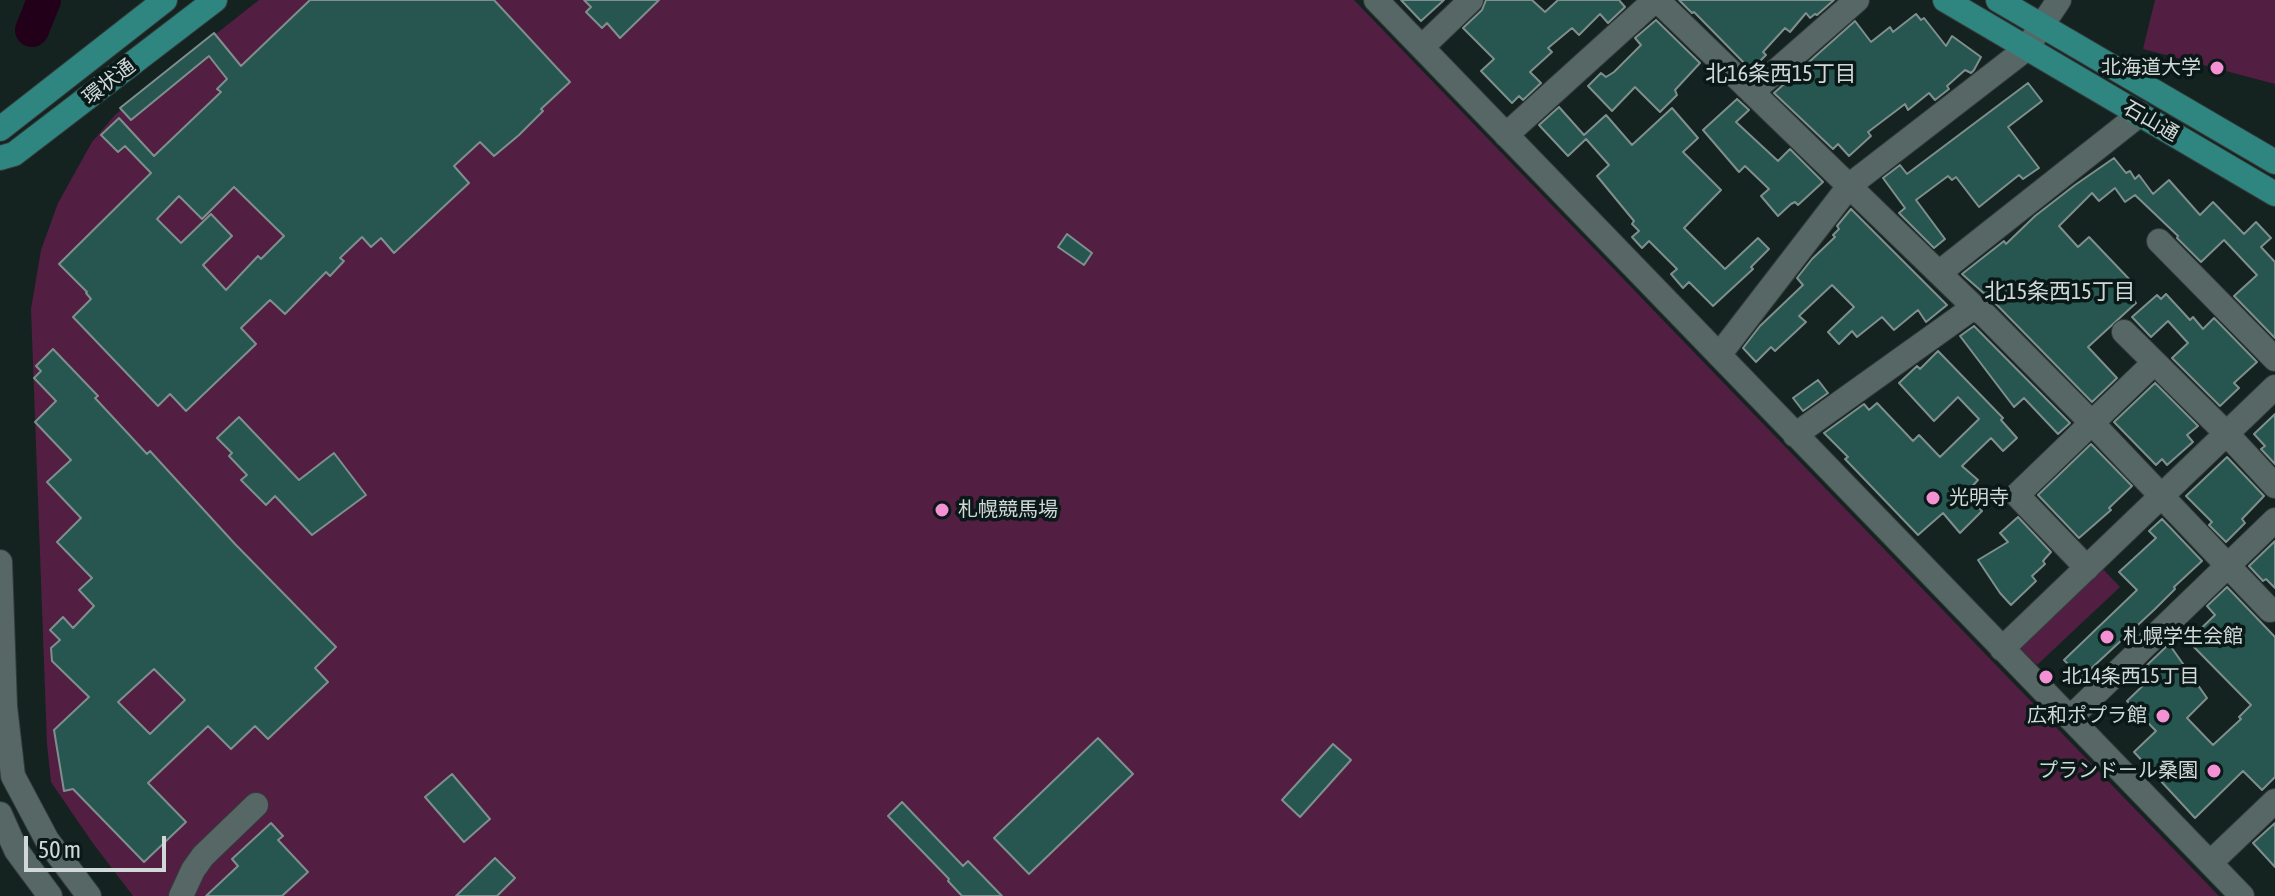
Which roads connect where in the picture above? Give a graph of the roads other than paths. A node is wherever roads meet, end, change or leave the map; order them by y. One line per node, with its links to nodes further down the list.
1 (165, 0): 15 (main road, 環状通)
2 (215, 0): 17 (main road, 環状通)
3 (1376, 0): 11 (street)
4 (1471, 0): 11 (street)
5 (1656, 0): 13 (street); 16 (street)
6 (1857, 0): 13 (street)
7 (1945, 0): 12 (main road, 石山通)
8 (1998, 0): 10 (main road, 石山通)
9 (2059, 0): 10 (street)
10 (2043, 26): 12 (street); 18 (main road, 石山通)
11 (1422, 47): 16 (street)
12 (2026, 49): 14 (main road, 石山通); 19 (street)
13 (1752, 92): 19 (street)
14 (2140, 114): 20 (main road, 石山通); 22 (street)
15 (0, 129)
16 (1506, 135): 25 (street)
17 (7, 156)
18 (2275, 162)
19 (1850, 185): 22 (street); 25 (street)
20 (2275, 194)
21 (2159, 241): 26 (street)
22 (1940, 272): 23 (street)
23 (1974, 307): 29 (street); 31 (street)
24 (2124, 332): 27 (street)
25 (1719, 355): 31 (street)
26 (2275, 359)
27 (2154, 363): 29 (street); 30 (street)
28 (2275, 387): 30 (street)
29 (2092, 423): 33 (street); 37 (street)
30 (2226, 433): 32 (street); 33 (street)
31 (1795, 435): 39 (street)
32 (2275, 486)
33 (2161, 496): 36 (street); 37 (street)
34 (2275, 520): 36 (street)
35 (0, 562): 46 (street)
36 (2227, 565): 38 (street); 40 (street)
37 (2087, 568): 39 (street)
38 (2270, 610)
39 (2002, 649): 40 (street)
40 (2070, 718): 44 (street)
41 (2275, 801): 44 (street)
42 (256, 805): 47 (street)
43 (0, 814): 45 (street)
44 (2210, 863): 48 (street)
45 (50, 896)
46 (89, 896)
47 (181, 896)
48 (2242, 896)

